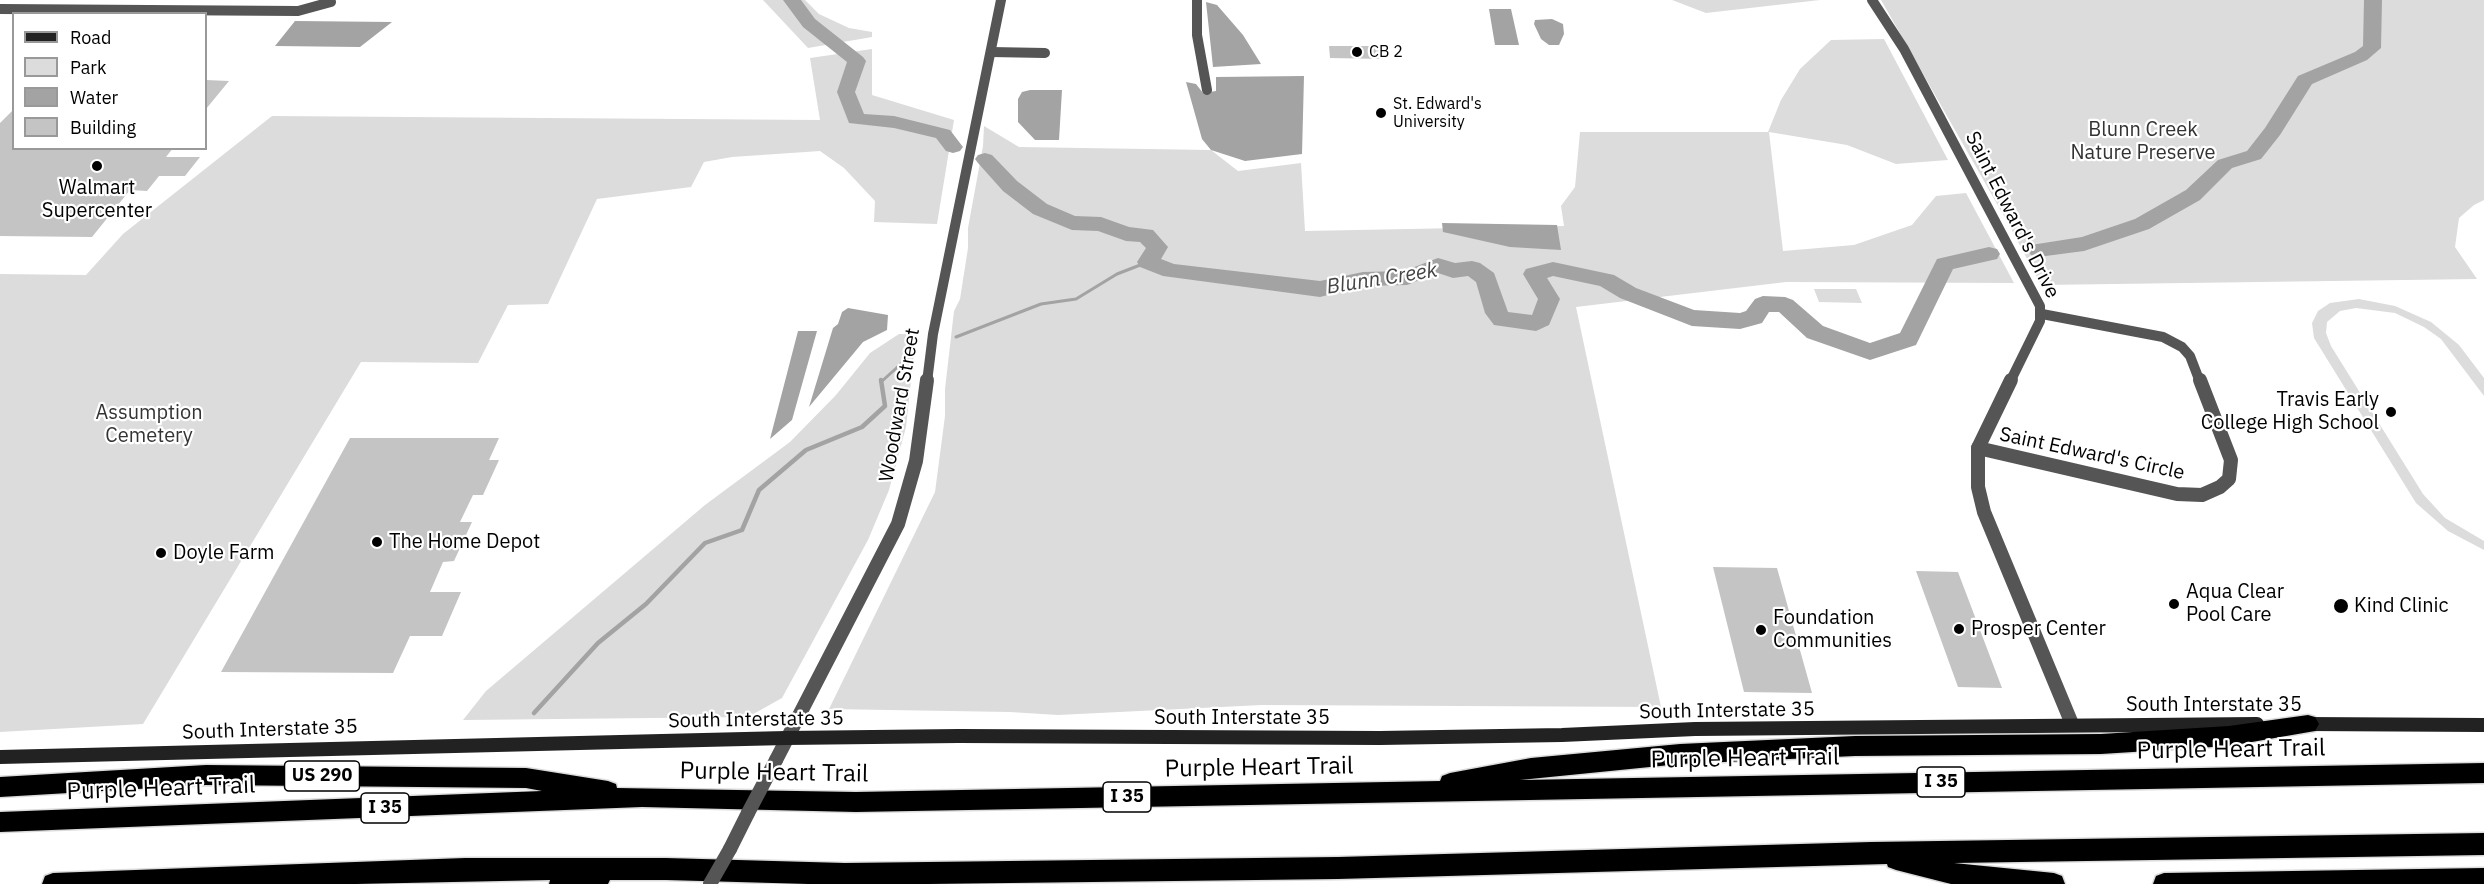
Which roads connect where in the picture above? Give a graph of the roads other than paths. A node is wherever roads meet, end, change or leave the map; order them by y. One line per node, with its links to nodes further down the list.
1 (1001, 0): 6 (street, Woodward Street)
2 (1197, 0): 8 (street)
3 (1872, 0): 9 (street, Saint Edward's Drive)
4 (331, 2): 5 (street)
5 (0, 9)
6 (991, 52): 7 (street); 14 (street, Woodward Street)
7 (1045, 53)
8 (1207, 90)
9 (2042, 314): 10 (street, Saint Edward's Drive); 10 (street, Saint Edward's Circle)
10 (1978, 448): 11 (street, Saint Edward's Drive)
11 (2072, 724): 12 (main road, South Interstate 35); 14 (main road, South Interstate 35)
12 (2308, 724): 13 (main road, South Interstate 35); 18 (highway)
13 (2484, 725)
14 (786, 738): 15 (main road, South Interstate 35); 27 (street, Woodward Street, bridge)
15 (0, 757)
16 (2484, 773): 18 (highway, Purple Heart Trail / I 35)
17 (0, 787): 19 (highway, US 290)
18 (1398, 792): 19 (highway, Purple Heart Trail / I 35)
19 (642, 797): 20 (highway, Purple Heart Trail / I 35)
20 (0, 822)
21 (2484, 844): 22 (highway)
22 (1871, 853): 23 (highway); 28 (highway)
23 (666, 869): 25 (highway); 26 (highway)
24 (2484, 879): 29 (highway)
25 (52, 884)
26 (560, 884)
27 (710, 884)
28 (2054, 884)
29 (2164, 884)

